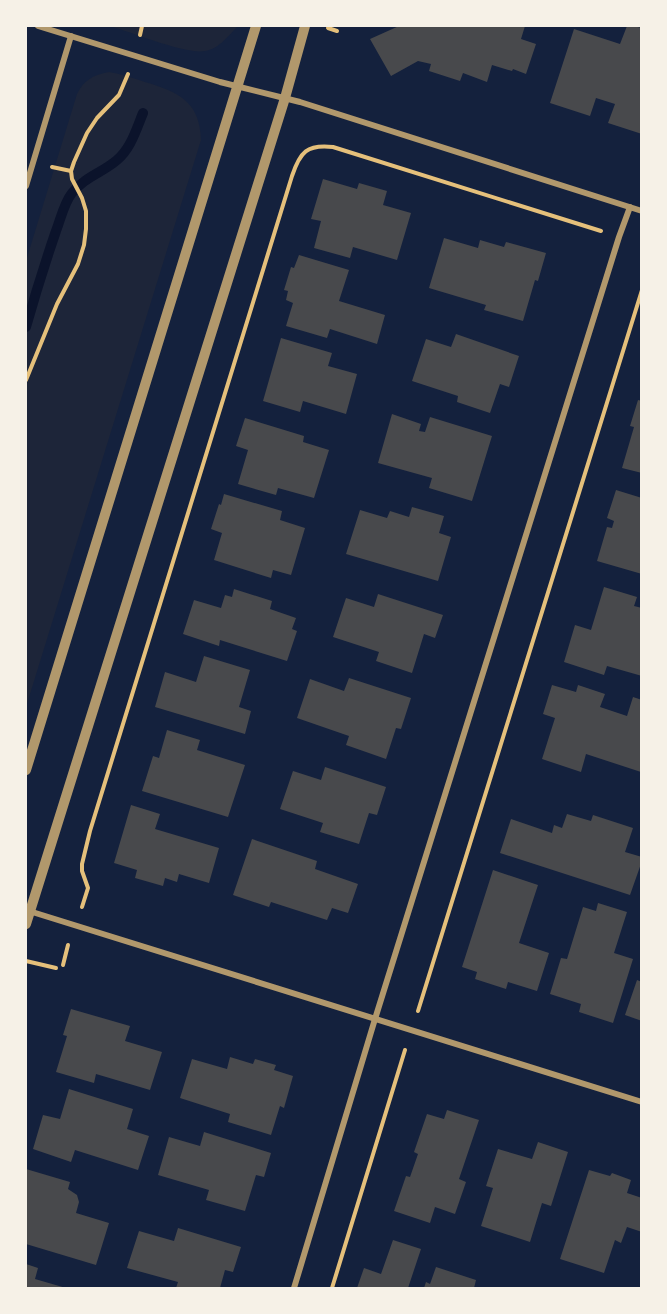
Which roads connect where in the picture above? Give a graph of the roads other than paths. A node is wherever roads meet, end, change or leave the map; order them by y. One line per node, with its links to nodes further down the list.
1 (38, 26): 4 (street)
2 (256, 26): 5 (street)
3 (306, 26): 6 (street)
4 (71, 36): 5 (street); 7 (street)
5 (237, 86): 6 (street); 10 (street)
6 (285, 98): 8 (street); 11 (street)
7 (26, 186)
8 (630, 207): 9 (street); 13 (street)
9 (642, 211)
10 (26, 770)
11 (27, 911): 12 (street); 13 (street)
12 (26, 924)
13 (375, 1019): 14 (street); 15 (street)
14 (642, 1102)
15 (294, 1288)

